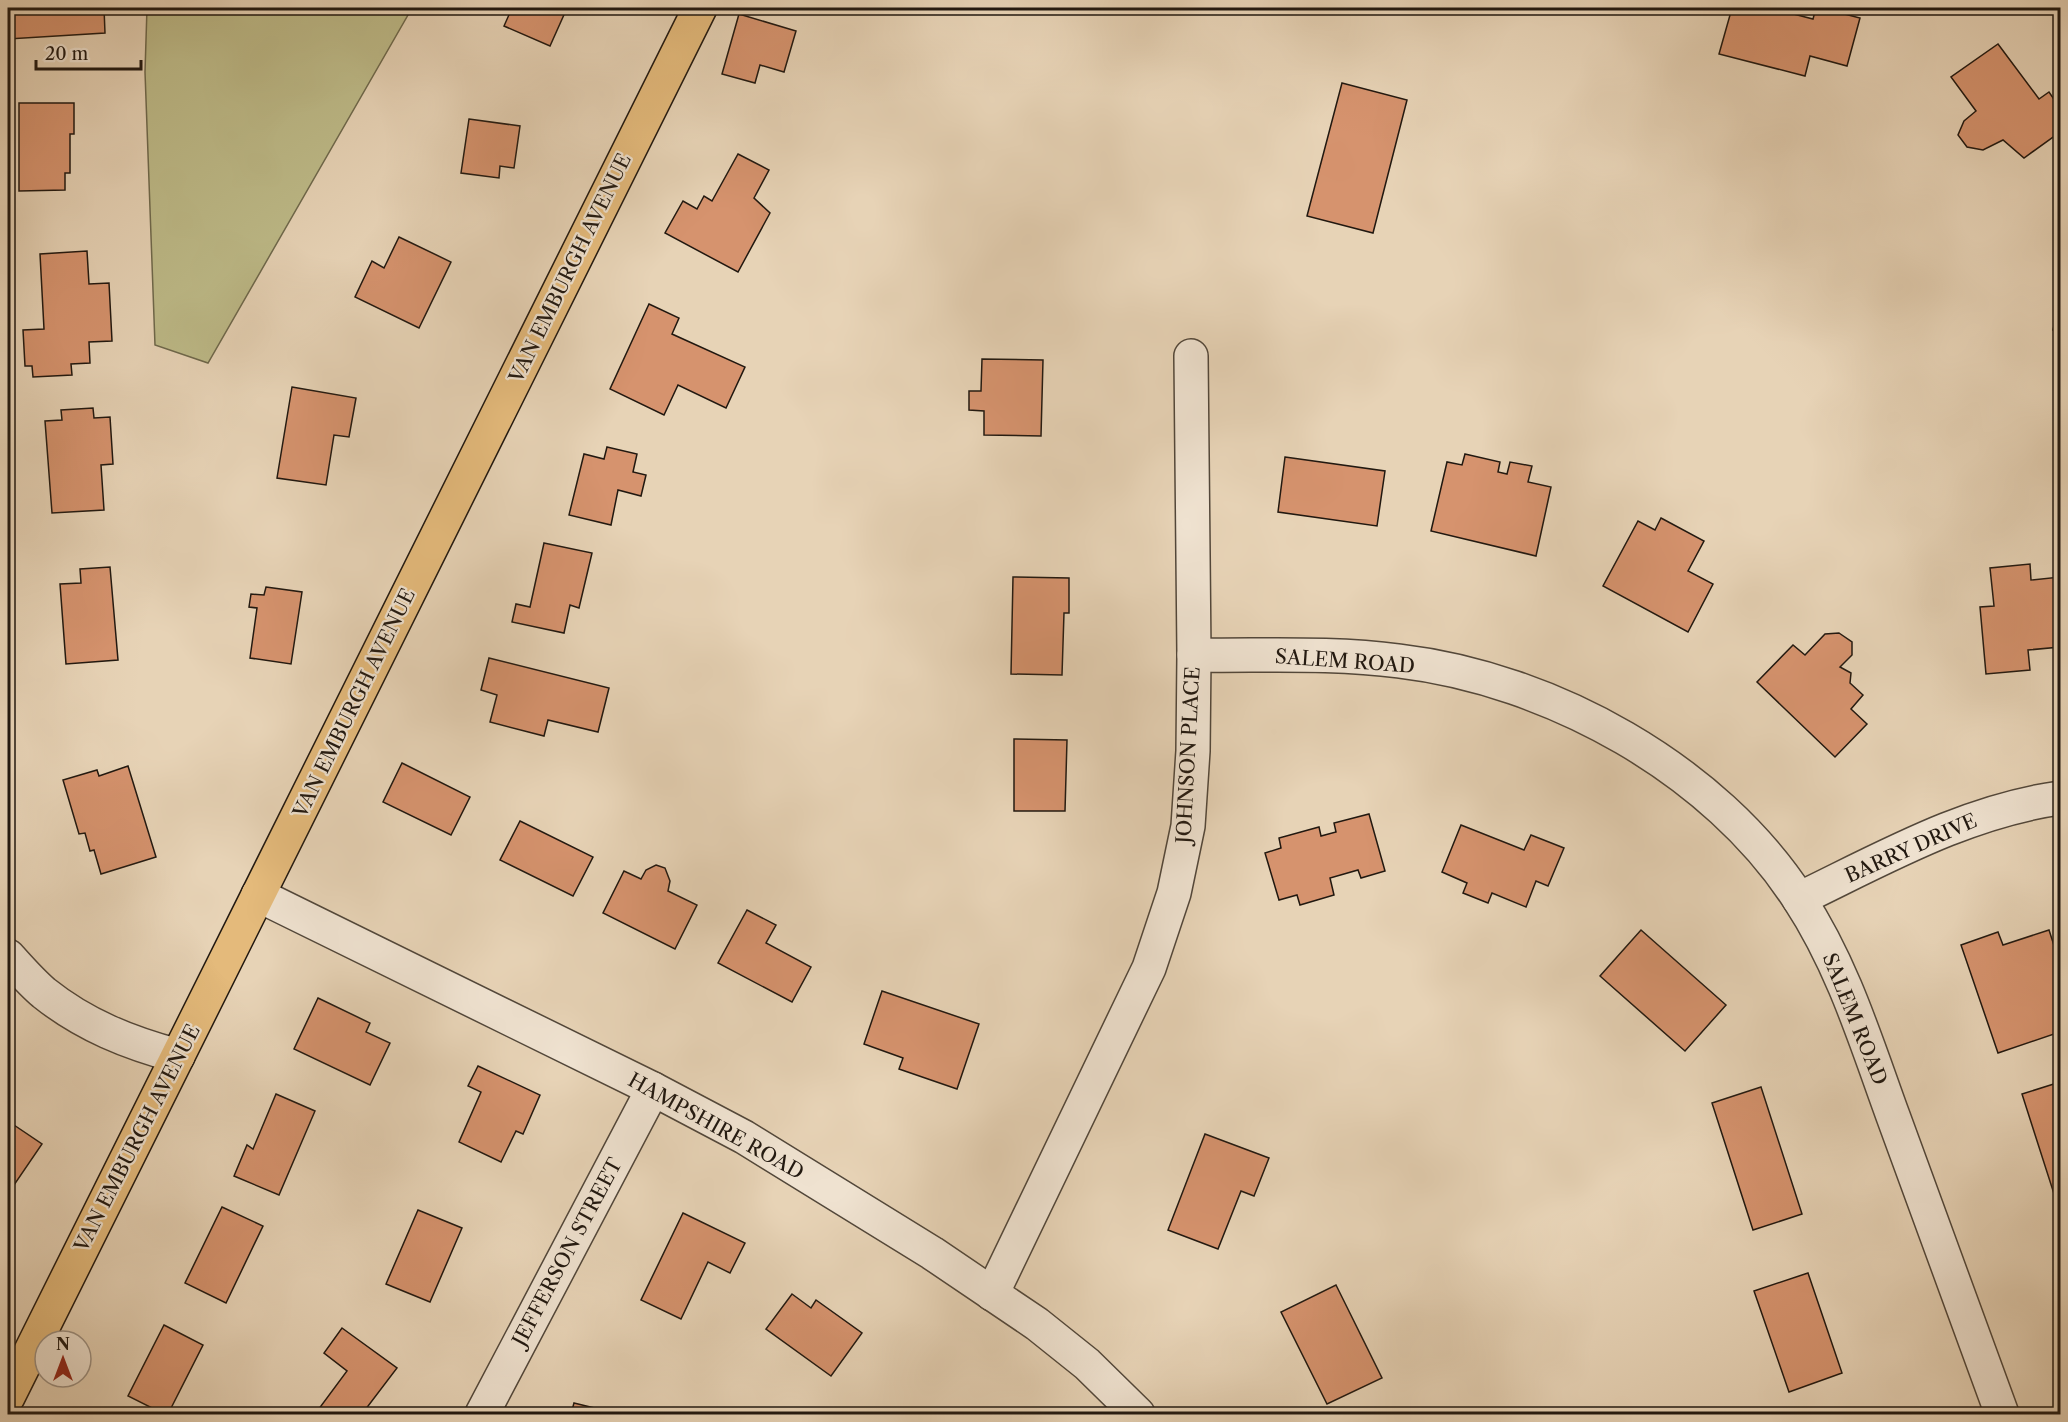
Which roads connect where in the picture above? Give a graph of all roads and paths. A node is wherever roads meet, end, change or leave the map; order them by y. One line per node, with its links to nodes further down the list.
1 (700, 8): 5 (main road, VAN EMBURGH AVENUE)
2 (1191, 356): 3 (street, JOHNSON PLACE)
3 (1194, 656): 6 (street, SALEM ROAD); 10 (street, JOHNSON PLACE)
4 (2061, 798): 6 (street, BARRY DRIVE)
5 (258, 895): 8 (main road, VAN EMBURGH AVENUE); 9 (street, HAMPSHIRE ROAD)
6 (1799, 899): 14 (street, SALEM ROAD)
7 (8, 956): 8 (street)
8 (178, 1056): 11 (main road, VAN EMBURGH AVENUE)
9 (652, 1089): 10 (street, HAMPSHIRE ROAD); 12 (street, JEFFERSON STREET)
10 (992, 1293): 13 (street, HAMPSHIRE ROAD)
11 (8, 1397)
12 (482, 1414)
13 (1138, 1414)
14 (2002, 1414)

